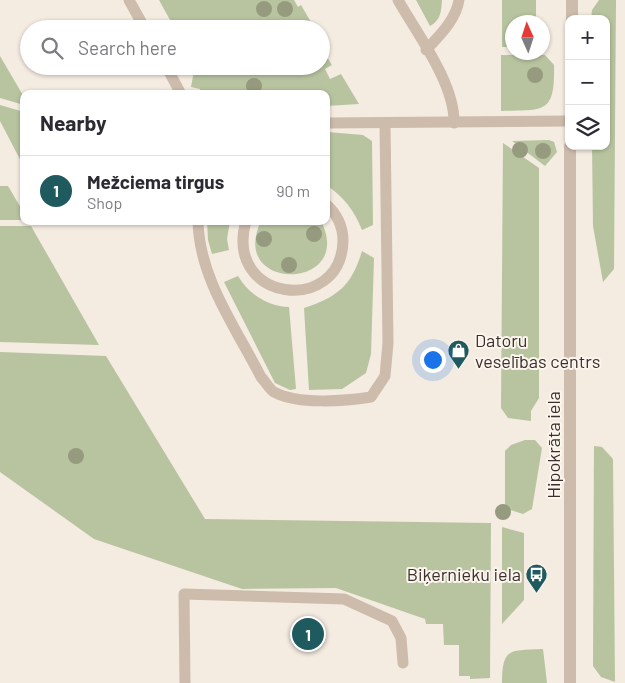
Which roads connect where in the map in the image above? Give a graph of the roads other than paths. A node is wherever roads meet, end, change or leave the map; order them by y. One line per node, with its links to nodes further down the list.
1 (129, 0): 6 (lane)
2 (398, 0): 7 (lane)
3 (459, 0): 7 (lane)
4 (572, 0): 5 (street)
5 (572, 15)
6 (140, 20)
7 (426, 50): 12 (lane)
8 (171, 75): 9 (lane)
9 (179, 90)
10 (565, 121): 12 (lane)
11 (330, 123): 13 (lane)
12 (454, 123): 13 (lane)
13 (385, 124): 16 (lane)
14 (570, 150): 20 (street, Hipokrāta iela)
15 (330, 209): 17 (lane)
16 (198, 225)
17 (245, 225)
18 (402, 662): 19 (lane)
19 (186, 683)
20 (570, 683)

